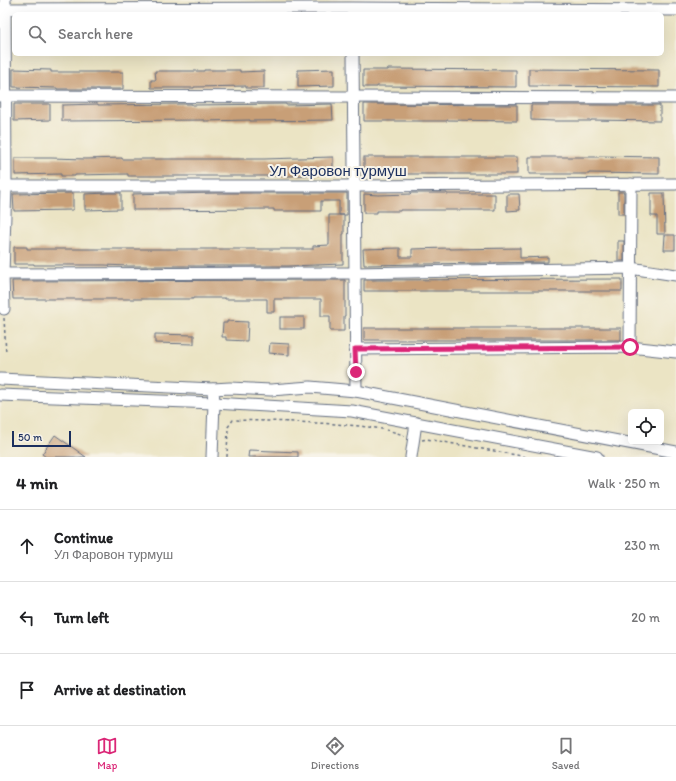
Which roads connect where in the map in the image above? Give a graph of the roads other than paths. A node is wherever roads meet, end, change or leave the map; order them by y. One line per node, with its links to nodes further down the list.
1 (3, 6): 2 (street); 5 (street)
2 (352, 7): 3 (street)
3 (676, 10)
4 (353, 56): 6 (street)
5 (3, 96): 6 (street); 10 (street)
6 (353, 97): 7 (street); 11 (street)
7 (676, 98)
8 (631, 184): 9 (street, Ул Фаровон турмуш); 11 (street, Ул Фаровон турмуш); 12 (street)
9 (676, 184)
10 (3, 186): 11 (street, Ул Фаровон турмуш); 14 (street)
11 (354, 186): 13 (street)
12 (630, 268): 13 (street); 15 (street); 17 (street)
13 (355, 273): 14 (street); 18 (street)
14 (2, 274): 16 (street)
15 (676, 275)
16 (4, 309)
17 (630, 347): 18 (street); 19 (street)
18 (355, 349): 22 (street)
19 (676, 352)
20 (0, 379): 21 (street)
21 (213, 389): 22 (street); 24 (street)
22 (356, 391): 26 (street)
23 (0, 395): 24 (street)
24 (214, 403): 25 (street); 27 (street)
25 (416, 423): 28 (street); 29 (street)
26 (676, 452)
27 (212, 457)
28 (411, 457)
29 (593, 457)

